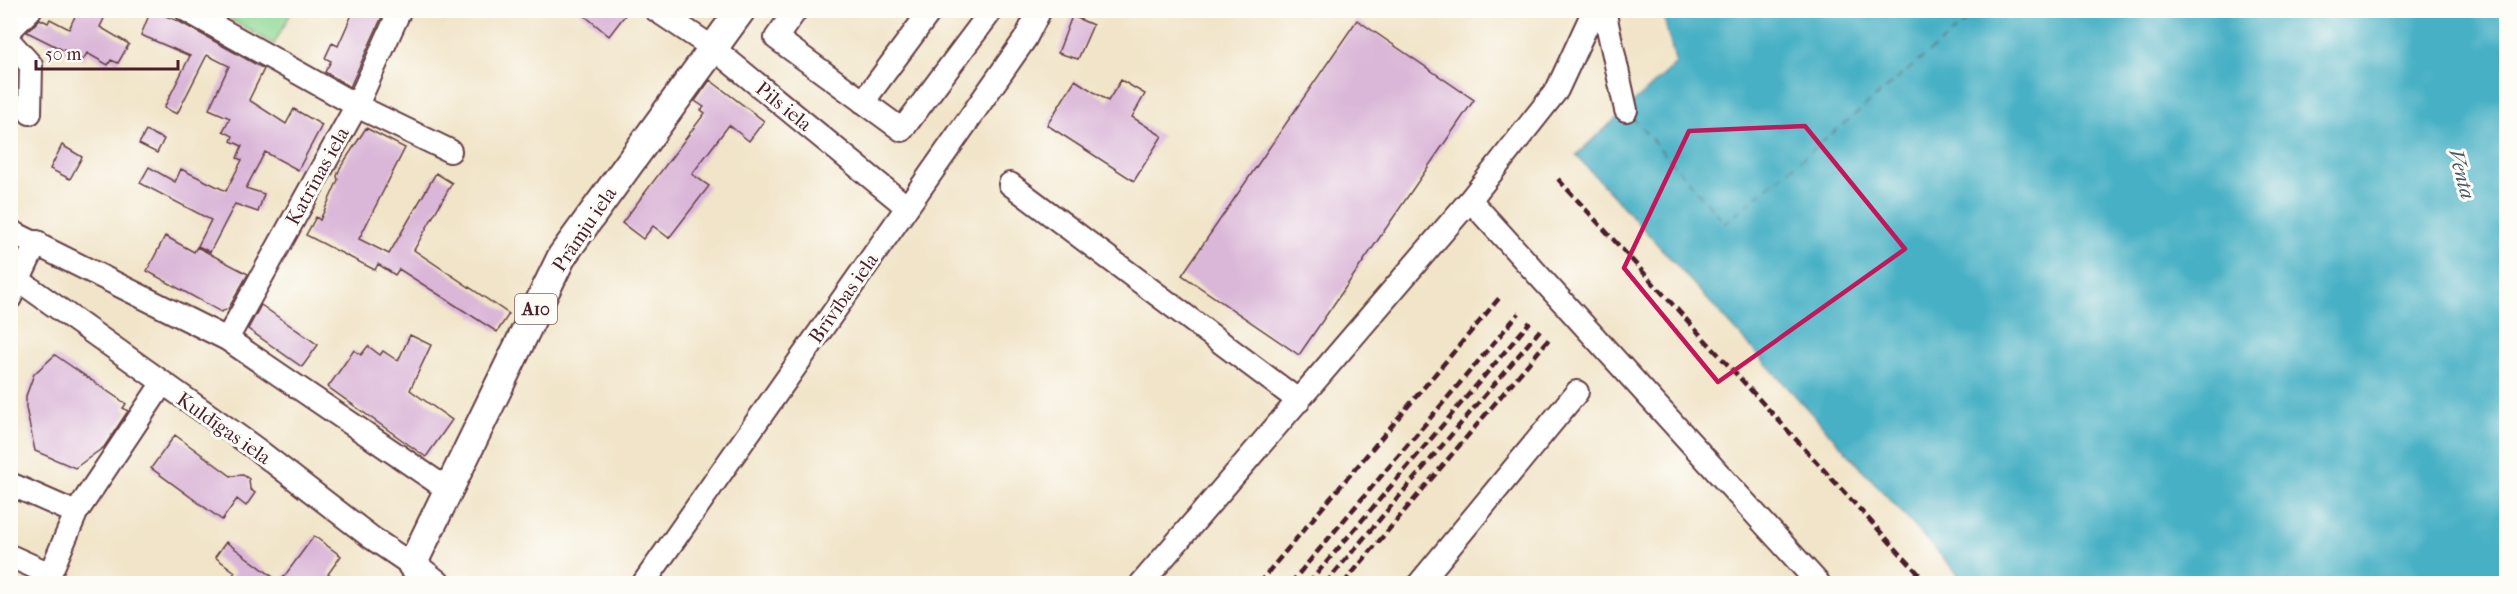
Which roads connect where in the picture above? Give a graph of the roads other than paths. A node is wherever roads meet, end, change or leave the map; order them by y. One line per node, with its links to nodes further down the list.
1 (30, 10): 12 (street)
2 (186, 10): 16 (street)
3 (400, 10): 16 (street, Katrīnas iela)
4 (656, 10): 14 (street, Pils iela)
5 (741, 10): 14 (main road, Prāmju iela / A10)
6 (796, 10): 15 (street)
7 (931, 10): 15 (street)
8 (992, 10): 15 (street)
9 (1594, 10): 21 (street)
10 (1604, 10): 17 (street)
11 (1039, 11): 22 (street, Brīvības iela)
12 (10, 30)
13 (10, 42): 18 (street)
14 (713, 48): 22 (street, Pils iela); 31 (main road, Prāmju iela / A10)
15 (863, 102)
16 (357, 105): 19 (street); 26 (street, Katrīnas iela)
17 (1626, 110)
18 (30, 113)
19 (450, 151)
20 (1010, 184): 29 (street)
21 (1470, 200): 29 (street); 39 (street)
22 (907, 207): 36 (street, Brīvības iela)
23 (10, 231): 24 (street)
24 (37, 242): 25 (street); 26 (street)
25 (13, 285): 27 (street, Kuldīgas iela)
26 (227, 339): 31 (street)
27 (162, 384): 32 (street); 34 (street, Kuldīgas iela)
28 (1577, 392): 38 (street)
29 (1299, 401): 37 (street)
30 (10, 484): 32 (street)
31 (447, 489): 34 (main road, Prāmju iela / A10)
32 (76, 513): 33 (street)
33 (10, 556)
34 (412, 565): 35 (main road, Kuldīgas iela)
35 (436, 584)
36 (643, 584)
37 (1141, 584)
38 (1419, 584)
39 (1819, 584)

